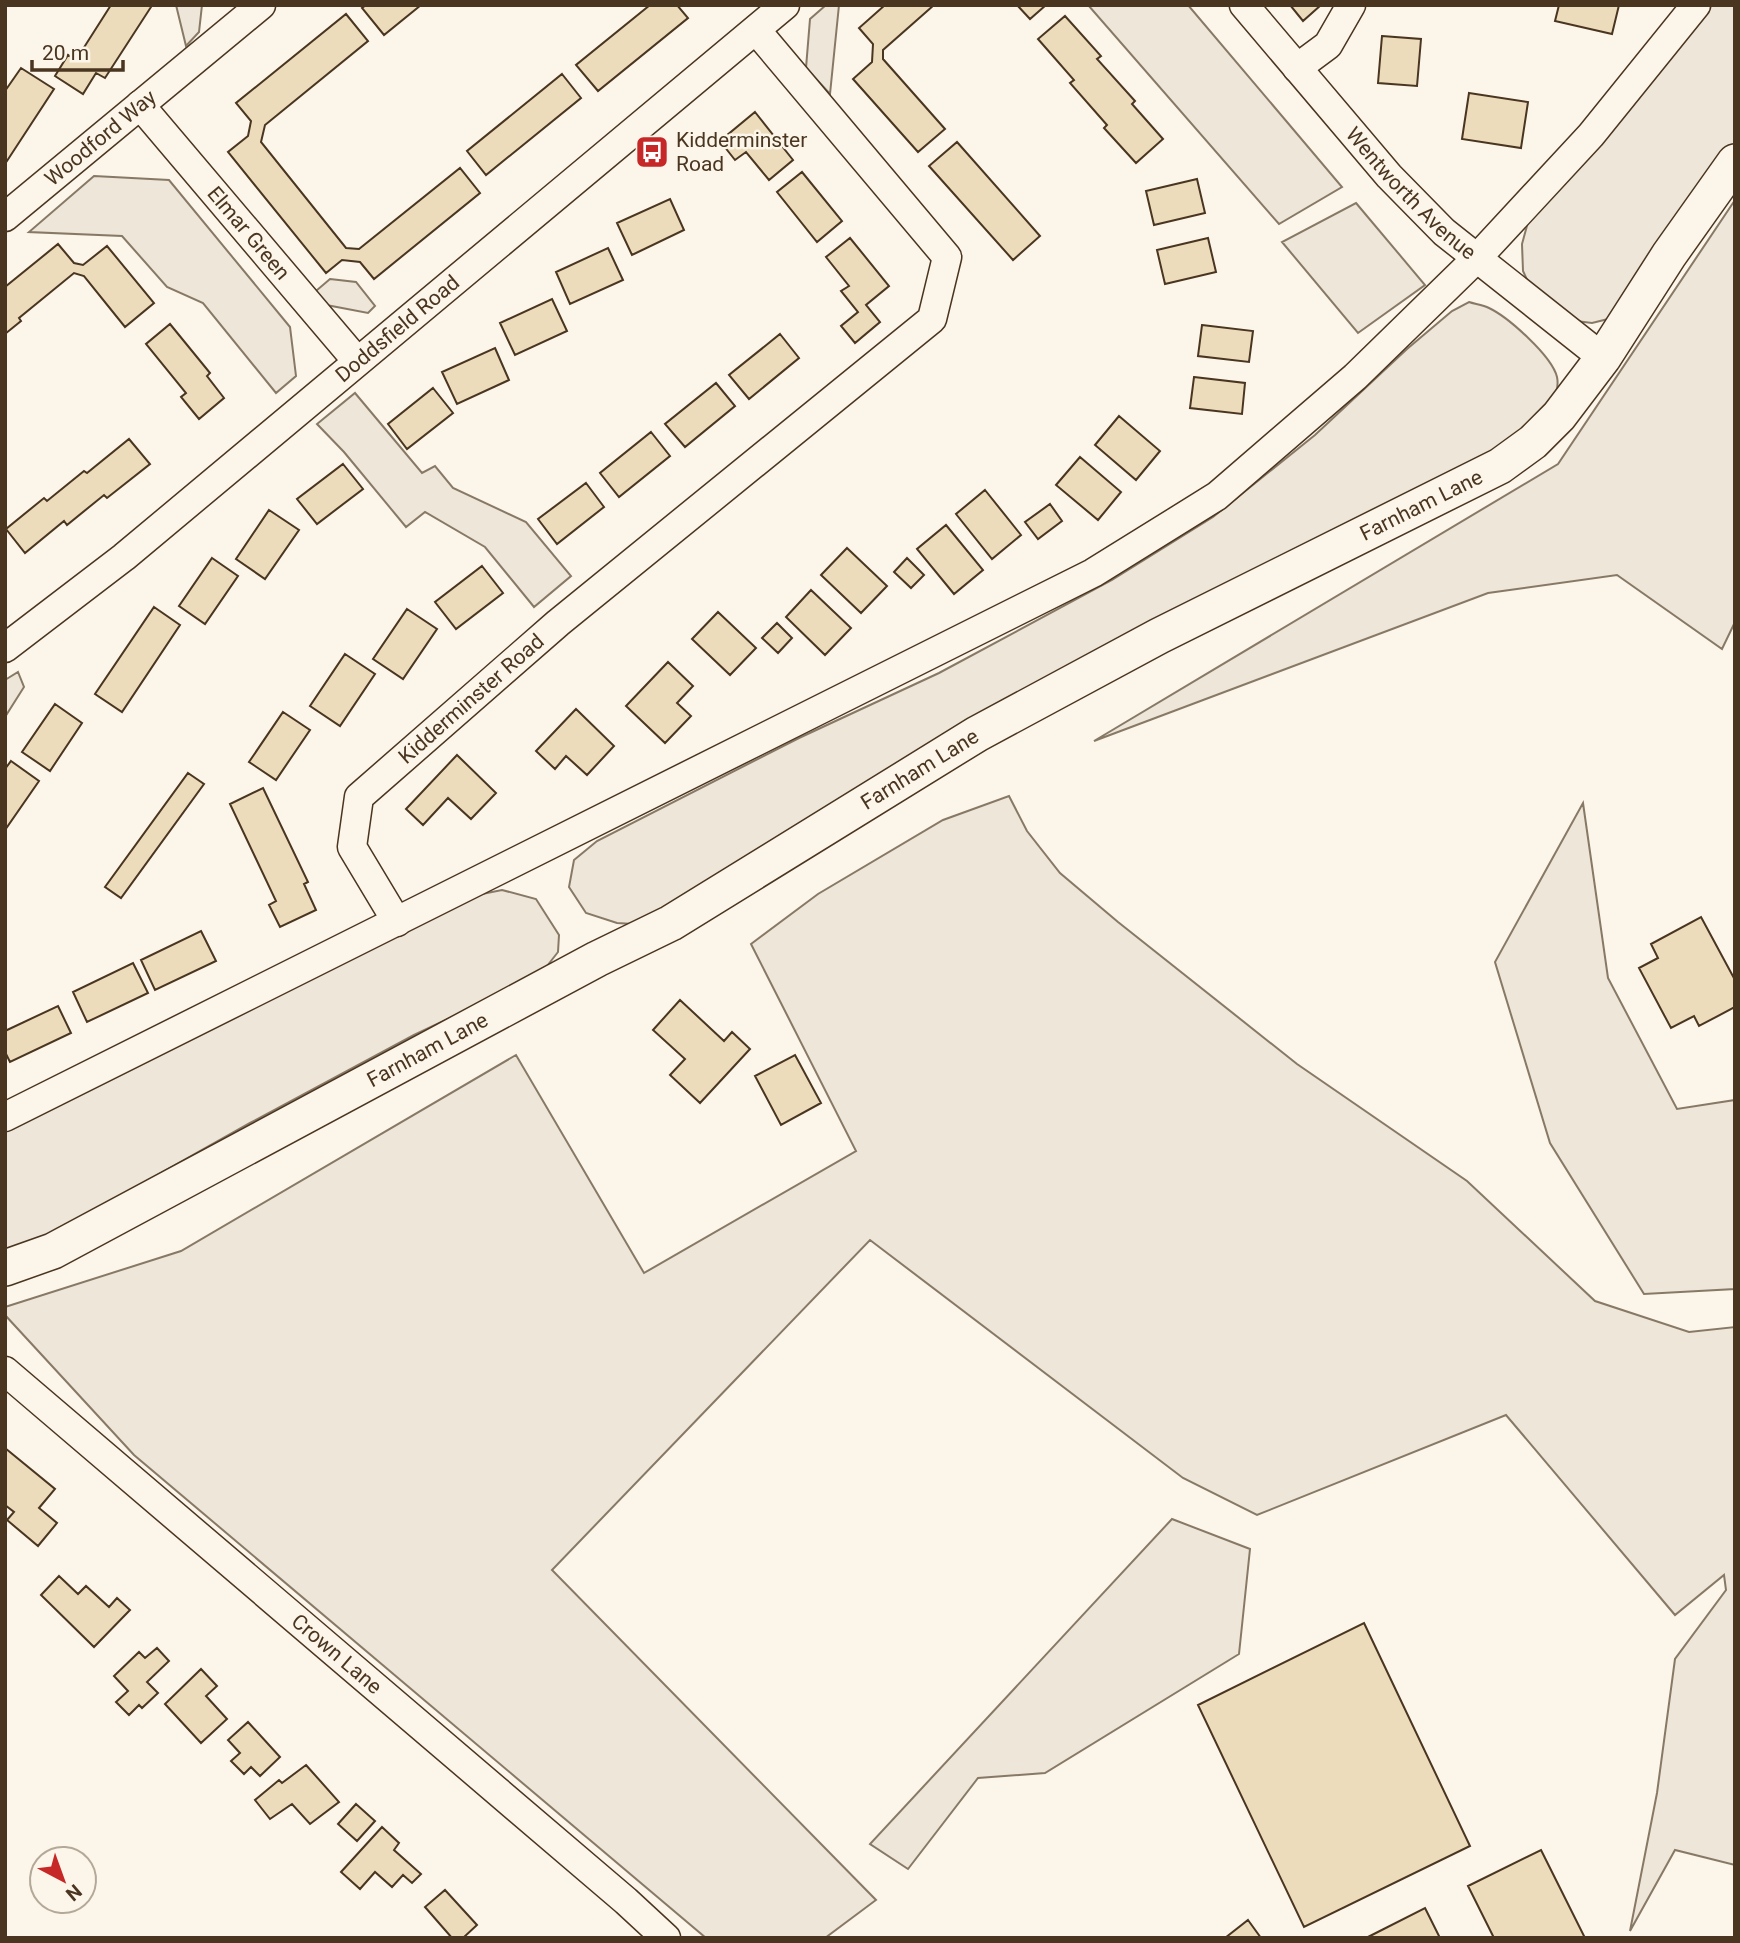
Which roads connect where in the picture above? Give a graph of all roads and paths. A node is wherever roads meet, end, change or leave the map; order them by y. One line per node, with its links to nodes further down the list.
1 (785, 5): 6 (street, Doddsfield Road)
2 (1244, 5): 7 (street, Wentworth Avenue)
3 (1351, 5): 7 (street)
4 (1696, 5): 11 (street)
5 (249, 9): 8 (street, Woodford Way)
6 (756, 30): 13 (street, Doddsfield Road); 15 (street, Kidderminster Road)
7 (1297, 68): 11 (street, Wentworth Avenue)
8 (140, 105): 10 (street, Woodford Way); 13 (street, Elmar Green)
9 (1735, 162): 12 (street, Farnham Lane)
10 (5, 216)
11 (1477, 258): 12 (street, Wentworth Avenue); 15 (street)
12 (1603, 358): 17 (street, Farnham Lane)
13 (357, 361): 14 (street, Doddsfield Road)
14 (5, 648)
15 (397, 922): 16 (street)
16 (5, 1118)
17 (5, 1268)
18 (5, 1371): 19 (street, Crown Lane)
19 (666, 1938)

